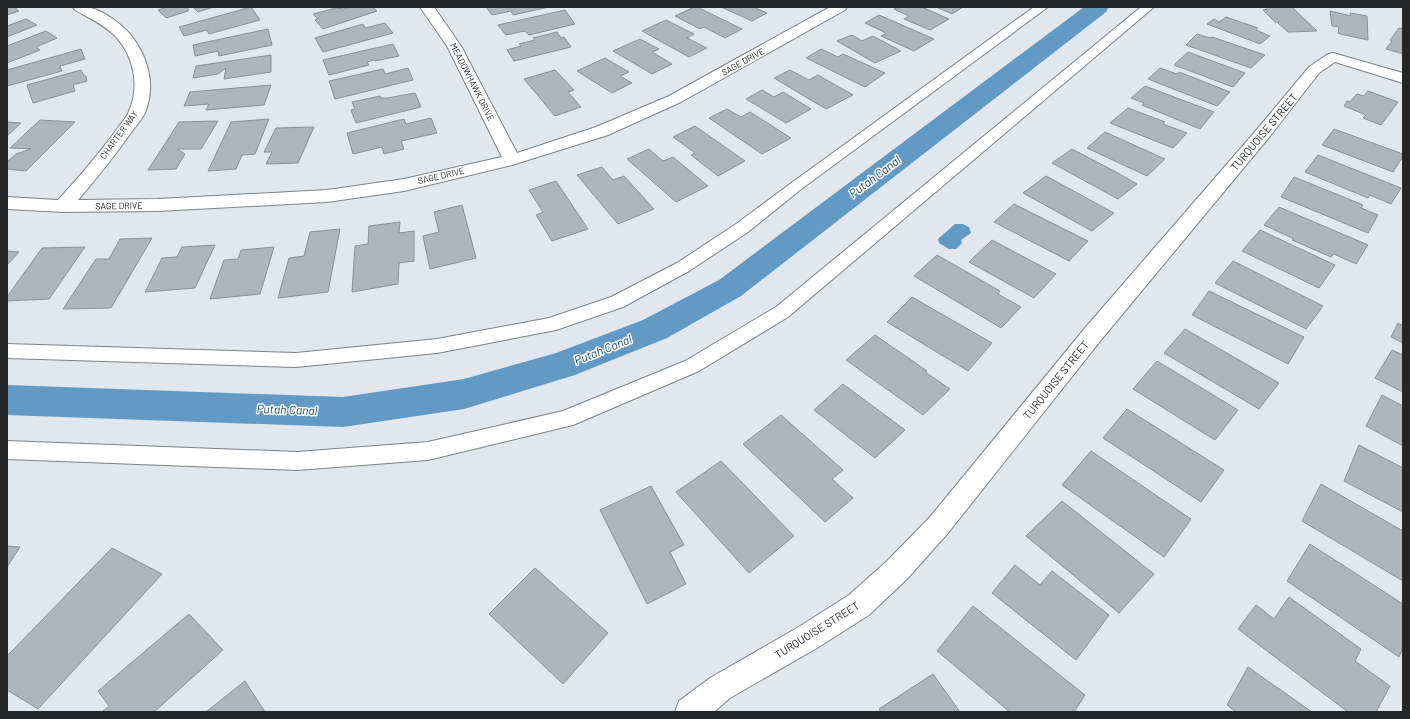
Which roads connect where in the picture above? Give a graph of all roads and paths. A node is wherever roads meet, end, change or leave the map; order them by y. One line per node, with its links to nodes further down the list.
1 (80, 7): 9 (street, CHARTER WAY)
2 (427, 7): 7 (street, MEADOWHAWK DRIVE)
3 (840, 7): 7 (street, SAGE DRIVE)
4 (1042, 7): 10 (lane)
5 (1148, 7): 11 (lane)
6 (1403, 78): 12 (street, TURQUOISE STREET)
7 (512, 160): 9 (street, SAGE DRIVE)
8 (7, 203): 9 (street, SAGE DRIVE)
9 (64, 206)
10 (7, 351)
11 (7, 450)
12 (690, 712)

